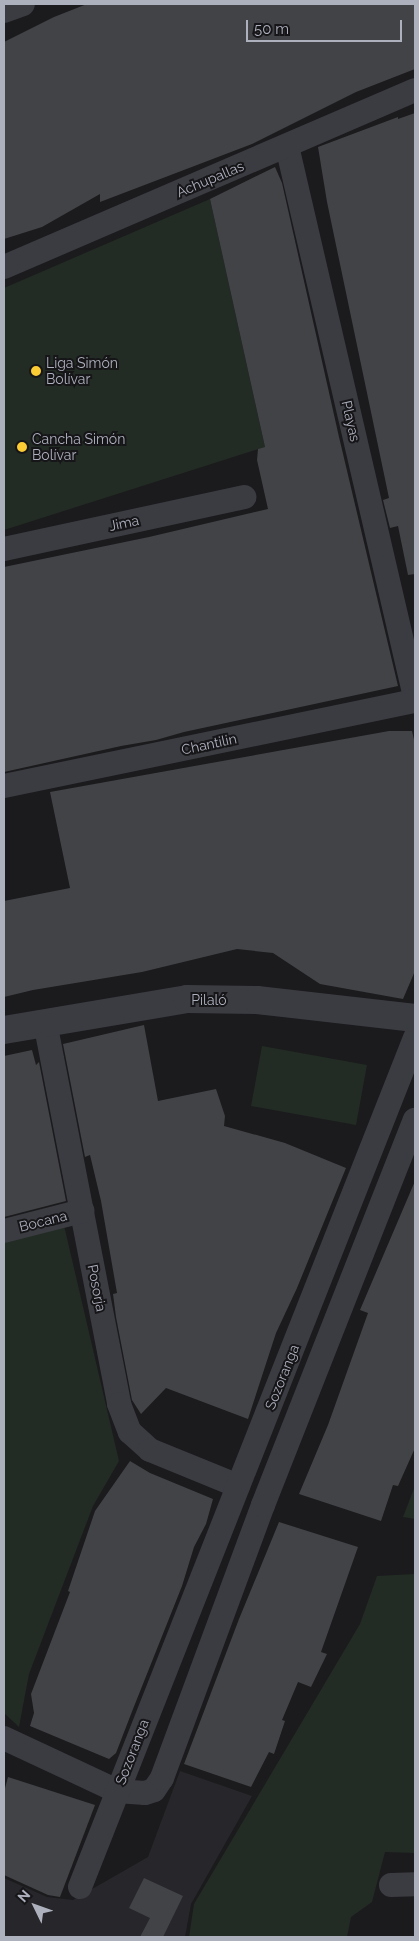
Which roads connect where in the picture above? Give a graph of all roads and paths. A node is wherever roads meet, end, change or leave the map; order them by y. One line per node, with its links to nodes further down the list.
1 (23, 4): 2 (street)
2 (4, 11)
3 (415, 90): 4 (street, Achupallas)
4 (287, 146): 5 (street, Achupallas); 8 (street, Playas)
5 (4, 268)
6 (244, 497): 7 (street, Jima)
7 (4, 549)
8 (415, 697)
9 (415, 701): 10 (street, Chantilin)
10 (4, 786)
11 (415, 1018): 12 (street, Pilaló)
12 (45, 1022): 13 (street, Pilaló); 16 (street, Posorja)
13 (4, 1030)
14 (415, 1038): 17 (street, Sozoranga)
15 (415, 1120): 18 (street, Sozoranga)
16 (82, 1211): 19 (street, Bocana); 20 (street, Posorja)
17 (347, 1216): 18 (street); 20 (street, Sozoranga)
18 (372, 1228): 22 (street, Sozoranga)
19 (4, 1231)
20 (238, 1486): 22 (street, Sozoranga)
21 (4, 1738): 22 (street)
22 (117, 1791): 25 (street)
23 (415, 1884): 24 (street)
24 (391, 1885)
25 (80, 1888)

